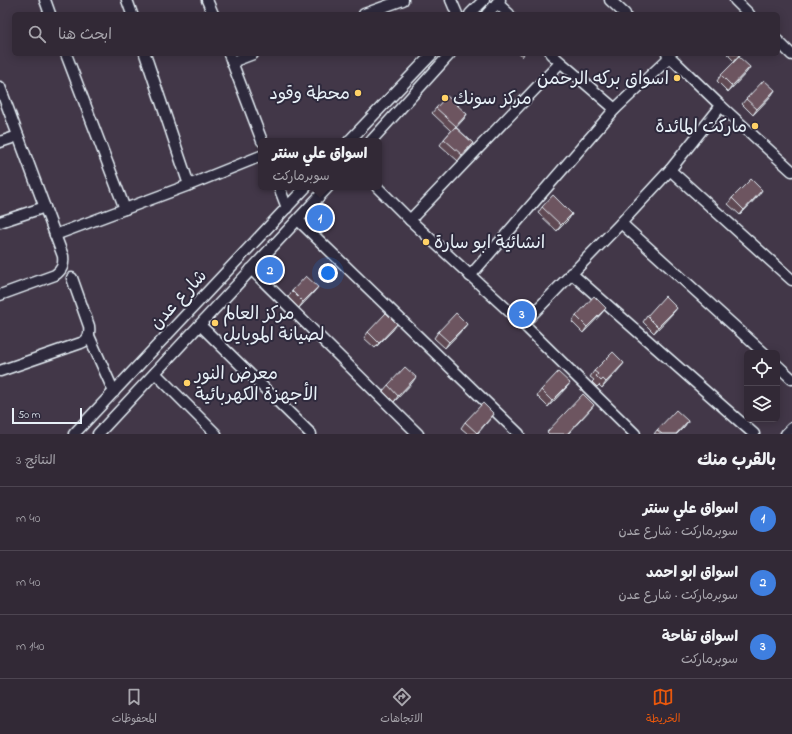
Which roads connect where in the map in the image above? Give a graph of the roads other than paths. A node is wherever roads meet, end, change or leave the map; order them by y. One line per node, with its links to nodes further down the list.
1 (45, 0): 10 (street)
2 (127, 0): 11 (street)
3 (207, 0): 12 (street)
4 (403, 0): 13 (street)
5 (451, 0): 14 (street)
6 (484, 0): 15 (street)
7 (610, 0): 18 (street)
8 (735, 0): 19 (street)
9 (498, 1): 16 (street); 17 (street)
10 (49, 12)
11 (131, 12)
12 (212, 12)
13 (370, 12)
14 (456, 12)
15 (472, 12)
16 (489, 12)
17 (507, 12)
18 (623, 12)
19 (748, 12)
20 (780, 44): 21 (street)
21 (792, 55)
22 (67, 56): 49 (street)
23 (146, 56): 42 (street)
24 (242, 56): 29 (street)
25 (430, 56): 36 (street)
26 (448, 56): 37 (street)
27 (553, 56): 30 (street)
28 (669, 56): 32 (street); 33 (street)
29 (231, 58): 35 (street)
30 (560, 63): 33 (street); 51 (street)
31 (0, 87): 34 (street)
32 (721, 106): 40 (street); 41 (street)
33 (615, 109): 57 (street)
34 (18, 136): 38 (street); 47 (street)
35 (261, 138)
36 (352, 138)
37 (374, 138)
38 (0, 142)
39 (258, 157): 42 (street)
40 (670, 170): 53 (street); 59 (street)
41 (792, 171)
42 (189, 185): 49 (street)
43 (280, 190): 48 (street)
44 (303, 190): 48 (street, شارع عدن)
45 (325, 190): 50 (street, شارع عدن)
46 (380, 190): 51 (street)
47 (45, 207): 52 (street); 54 (street)
48 (287, 208): 69 (street, شارع عدن)
49 (125, 209): 54 (street)
50 (298, 220): 55 (street, شارع عدن); 76 (street)
51 (410, 220): 57 (street)
52 (0, 222)
53 (622, 223): 56 (street); 64 (street)
54 (55, 235): 60 (street)
55 (252, 269): 62 (street, شارع عدن); 75 (street)
56 (571, 272): 61 (street); 78 (street)
57 (470, 276): 61 (street)
58 (72, 278): 63 (street)
59 (792, 280)
60 (0, 294)
61 (523, 324): 77 (street)
62 (200, 325): 67 (street, شارع عدن); 74 (street)
63 (89, 336): 66 (street); 69 (street)
64 (761, 350)
65 (780, 368): 68 (street)
66 (0, 371)
67 (155, 373): 72 (street, شارع عدن); 73 (street)
68 (792, 379)
69 (114, 392): 71 (street, شارع عدن)
70 (792, 428): 79 (street)
71 (74, 434)
72 (98, 434)
73 (216, 434)
74 (311, 434)
75 (418, 434)
76 (519, 434)
77 (634, 434)
78 (754, 434)
79 (786, 434)

